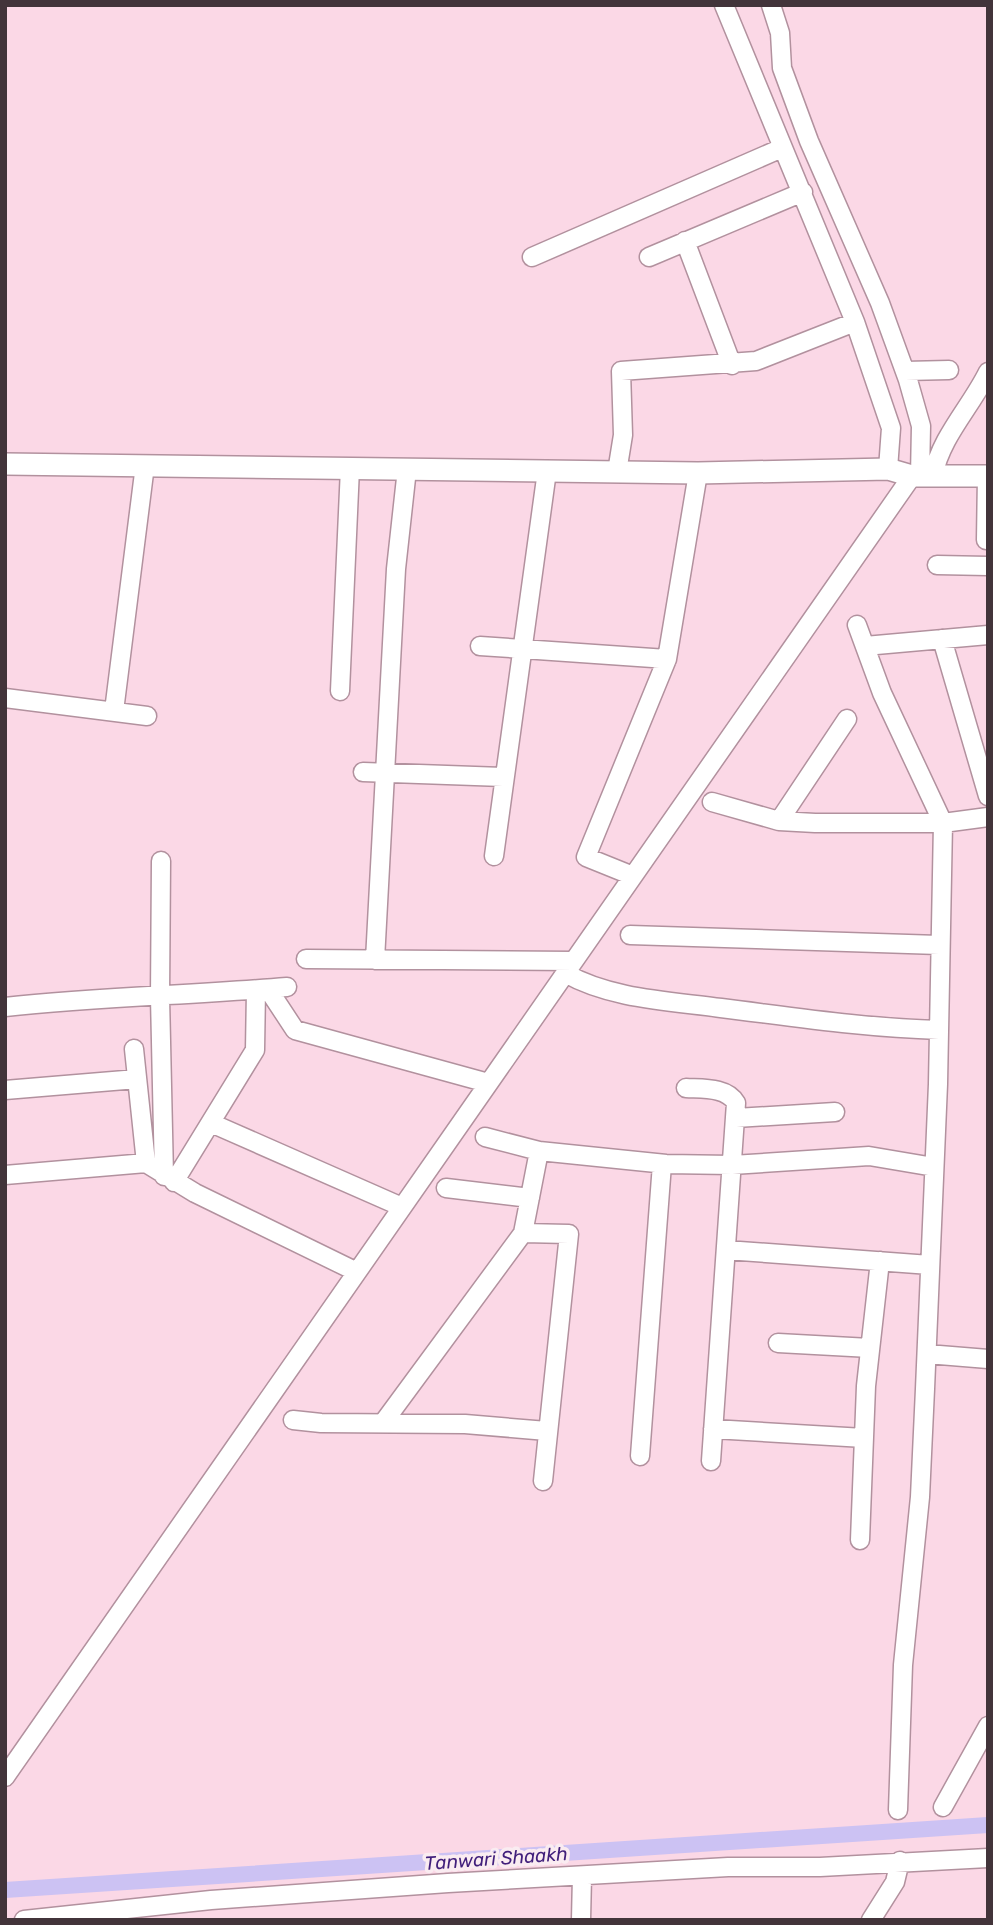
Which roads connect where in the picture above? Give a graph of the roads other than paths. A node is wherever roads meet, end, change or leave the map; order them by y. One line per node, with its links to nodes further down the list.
1 (724, 5): 3 (street)
2 (771, 5): 11 (street)
3 (782, 148): 4 (street); 6 (street)
4 (803, 192): 5 (street); 8 (street)
5 (685, 241): 7 (street); 9 (street)
6 (532, 257)
7 (649, 257)
8 (855, 322): 9 (street); 17 (street)
9 (732, 365): 19 (street)
10 (949, 370): 11 (street)
11 (905, 371): 21 (street)
12 (985, 382): 21 (street)
13 (5, 464): 14 (main road)
14 (145, 466): 15 (main road); 35 (street)
15 (350, 468): 16 (main road); 33 (street)
16 (407, 469): 18 (main road); 39 (street)
17 (888, 469): 20 (main road); 21 (main road)
18 (547, 471): 19 (main road); 31 (street)
19 (617, 472): 20 (main road)
20 (698, 473): 32 (street)
21 (921, 476): 22 (main road); 48 (street)
22 (987, 476): 23 (street)
23 (986, 540)
24 (937, 565): 25 (street)
25 (988, 566)
26 (856, 625): 30 (street)
27 (988, 635): 28 (street)
28 (942, 639): 30 (street); 41 (street)
29 (480, 646): 31 (street)
30 (864, 646): 45 (street)
31 (524, 649): 32 (street); 40 (street)
32 (667, 659): 48 (street)
33 (340, 691)
34 (5, 698): 35 (street)
35 (114, 711): 36 (street)
36 (147, 716)
37 (847, 719): 44 (street)
38 (363, 772): 39 (street)
39 (386, 772): 40 (street); 52 (street)
40 (503, 777): 46 (street)
41 (988, 796)
42 (712, 803): 44 (street)
43 (988, 817): 45 (street)
44 (779, 821): 45 (street)
45 (943, 823): 50 (street)
46 (494, 856)
47 (161, 861): 56 (street)
48 (633, 876): 53 (street)
49 (630, 935): 50 (street)
50 (939, 945): 58 (street)
51 (306, 959): 52 (street)
52 (375, 960): 53 (street)
53 (569, 967): 58 (street); 61 (street)
54 (287, 987): 55 (street)
55 (262, 989): 56 (street); 61 (street); 66 (street)
56 (160, 997): 57 (street); 74 (street)
57 (5, 1007)
58 (939, 1030): 72 (street)
59 (134, 1049): 60 (street)
60 (137, 1079): 63 (street); 69 (street)
61 (488, 1083): 77 (street)
62 (686, 1088): 65 (street)
63 (5, 1090)
64 (835, 1112): 65 (street)
65 (736, 1118): 71 (street)
66 (211, 1123): 74 (street); 77 (street)
67 (485, 1137): 68 (street)
68 (539, 1152): 70 (street); 76 (street)
69 (146, 1163): 73 (street); 74 (street)
70 (662, 1164): 71 (street); 92 (street)
71 (732, 1165): 72 (street); 79 (street)
72 (934, 1167): 81 (street)
73 (5, 1175)
74 (169, 1179): 82 (street)
75 (446, 1188): 76 (street)
76 (530, 1198): 78 (street)
77 (402, 1207): 82 (street)
78 (523, 1233): 88 (street); 90 (street)
79 (726, 1250): 80 (street); 89 (street)
80 (880, 1261): 81 (street); 84 (street)
81 (930, 1265): 85 (street)
82 (357, 1272): 97 (street)
83 (778, 1343): 84 (street)
84 (870, 1348): 91 (street)
85 (927, 1354): 86 (street); 99 (street)
86 (988, 1359)
87 (293, 1420): 88 (street)
88 (383, 1423): 90 (street)
89 (713, 1429): 91 (street); 93 (street)
90 (547, 1432): 94 (street)
91 (864, 1438): 95 (street)
92 (640, 1456)
93 (711, 1461)
94 (544, 1481)
95 (860, 1540)
96 (988, 1726): 98 (street)
97 (5, 1777)
98 (943, 1807)
99 (898, 1810)
100 (988, 1858): 101 (street)
101 (900, 1861): 102 (street); 105 (street)
102 (582, 1876): 103 (street); 104 (street)
103 (24, 1920)
104 (581, 1920)
105 (871, 1920)

